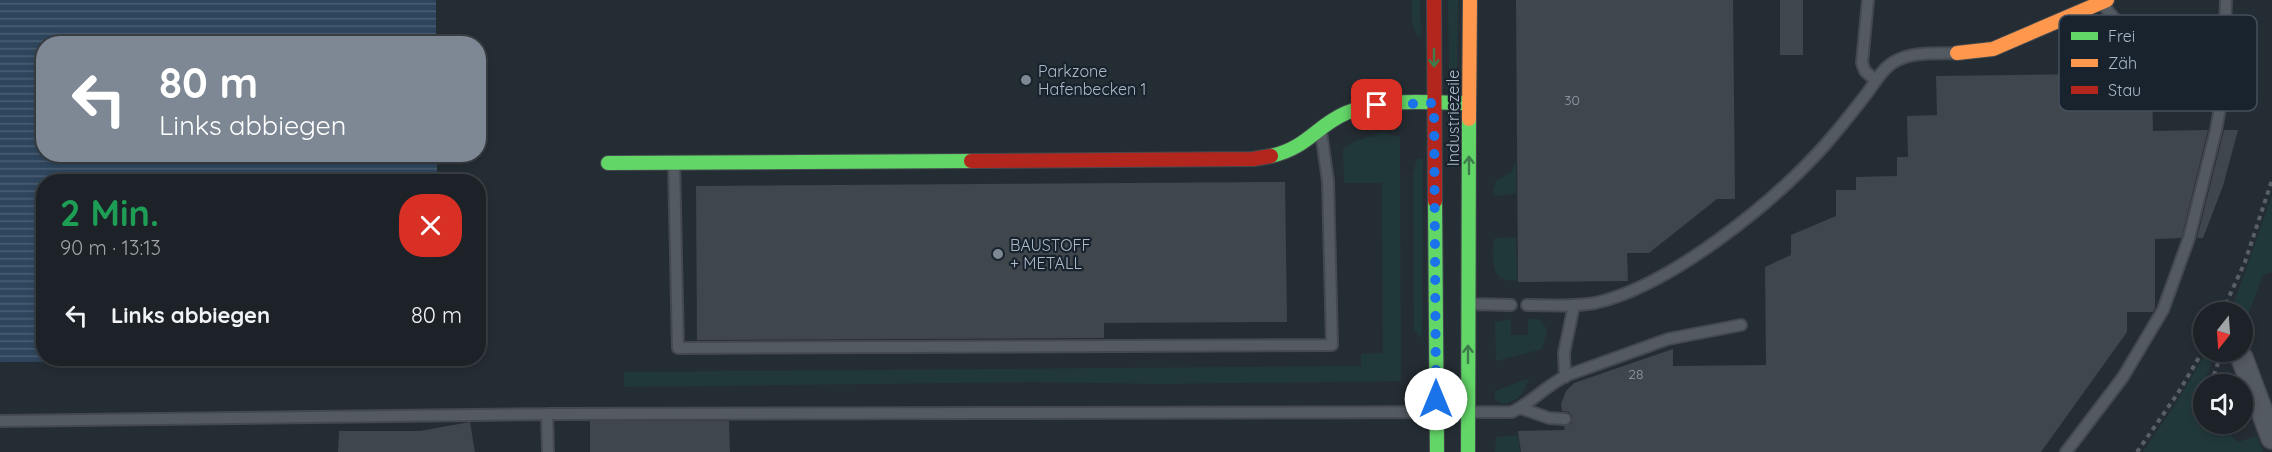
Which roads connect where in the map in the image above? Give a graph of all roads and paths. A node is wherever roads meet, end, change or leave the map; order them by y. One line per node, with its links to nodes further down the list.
1 (1434, 0): 12 (street, Industriezeile, one-way to 12)
2 (1470, 0): 13 (street, Industriezeile)
3 (1868, 0): 11 (lane)
4 (2226, 0): 8 (lane)
5 (2104, 1): 6 (street); 7 (lane)
6 (2072, 15)
7 (2114, 15)
8 (2225, 15)
9 (2059, 20): 10 (street)
10 (1957, 52): 11 (lane)
11 (1876, 81): 24 (lane)
12 (1434, 103): 13 (street); 15 (street); 20 (street, Industriezeile)
13 (1469, 103): 21 (street, Industriezeile, one-way to 13)
14 (2219, 111): 39 (lane)
15 (1320, 129): 17 (street); 17 (lane)
16 (608, 163): 17 (street)
17 (674, 163)
18 (2272, 180): 19 (path)
19 (2229, 302)
20 (1437, 304): 21 (street); 30 (street, Industriezeile)
21 (1469, 304): 22 (lane); 31 (street, Industriezeile, one-way to 21)
22 (1511, 305)
23 (1527, 305): 24 (lane)
24 (1574, 305): 28 (lane)
25 (1741, 325): 28 (lane)
26 (2196, 362): 40 (path)
27 (2244, 362): 35 (street)
28 (1565, 377): 29 (lane)
29 (1520, 408): 31 (lane); 33 (lane)
30 (1437, 412): 31 (lane); 32 (lane); 37 (street, Industriezeile)
31 (1467, 412): 38 (street, Industriezeile)
32 (547, 414): 34 (lane); 36 (lane)
33 (1565, 419)
34 (0, 421)
35 (2272, 438)
36 (548, 452)
37 (1437, 452)
38 (1468, 452)
39 (2066, 452)
40 (2137, 452)

